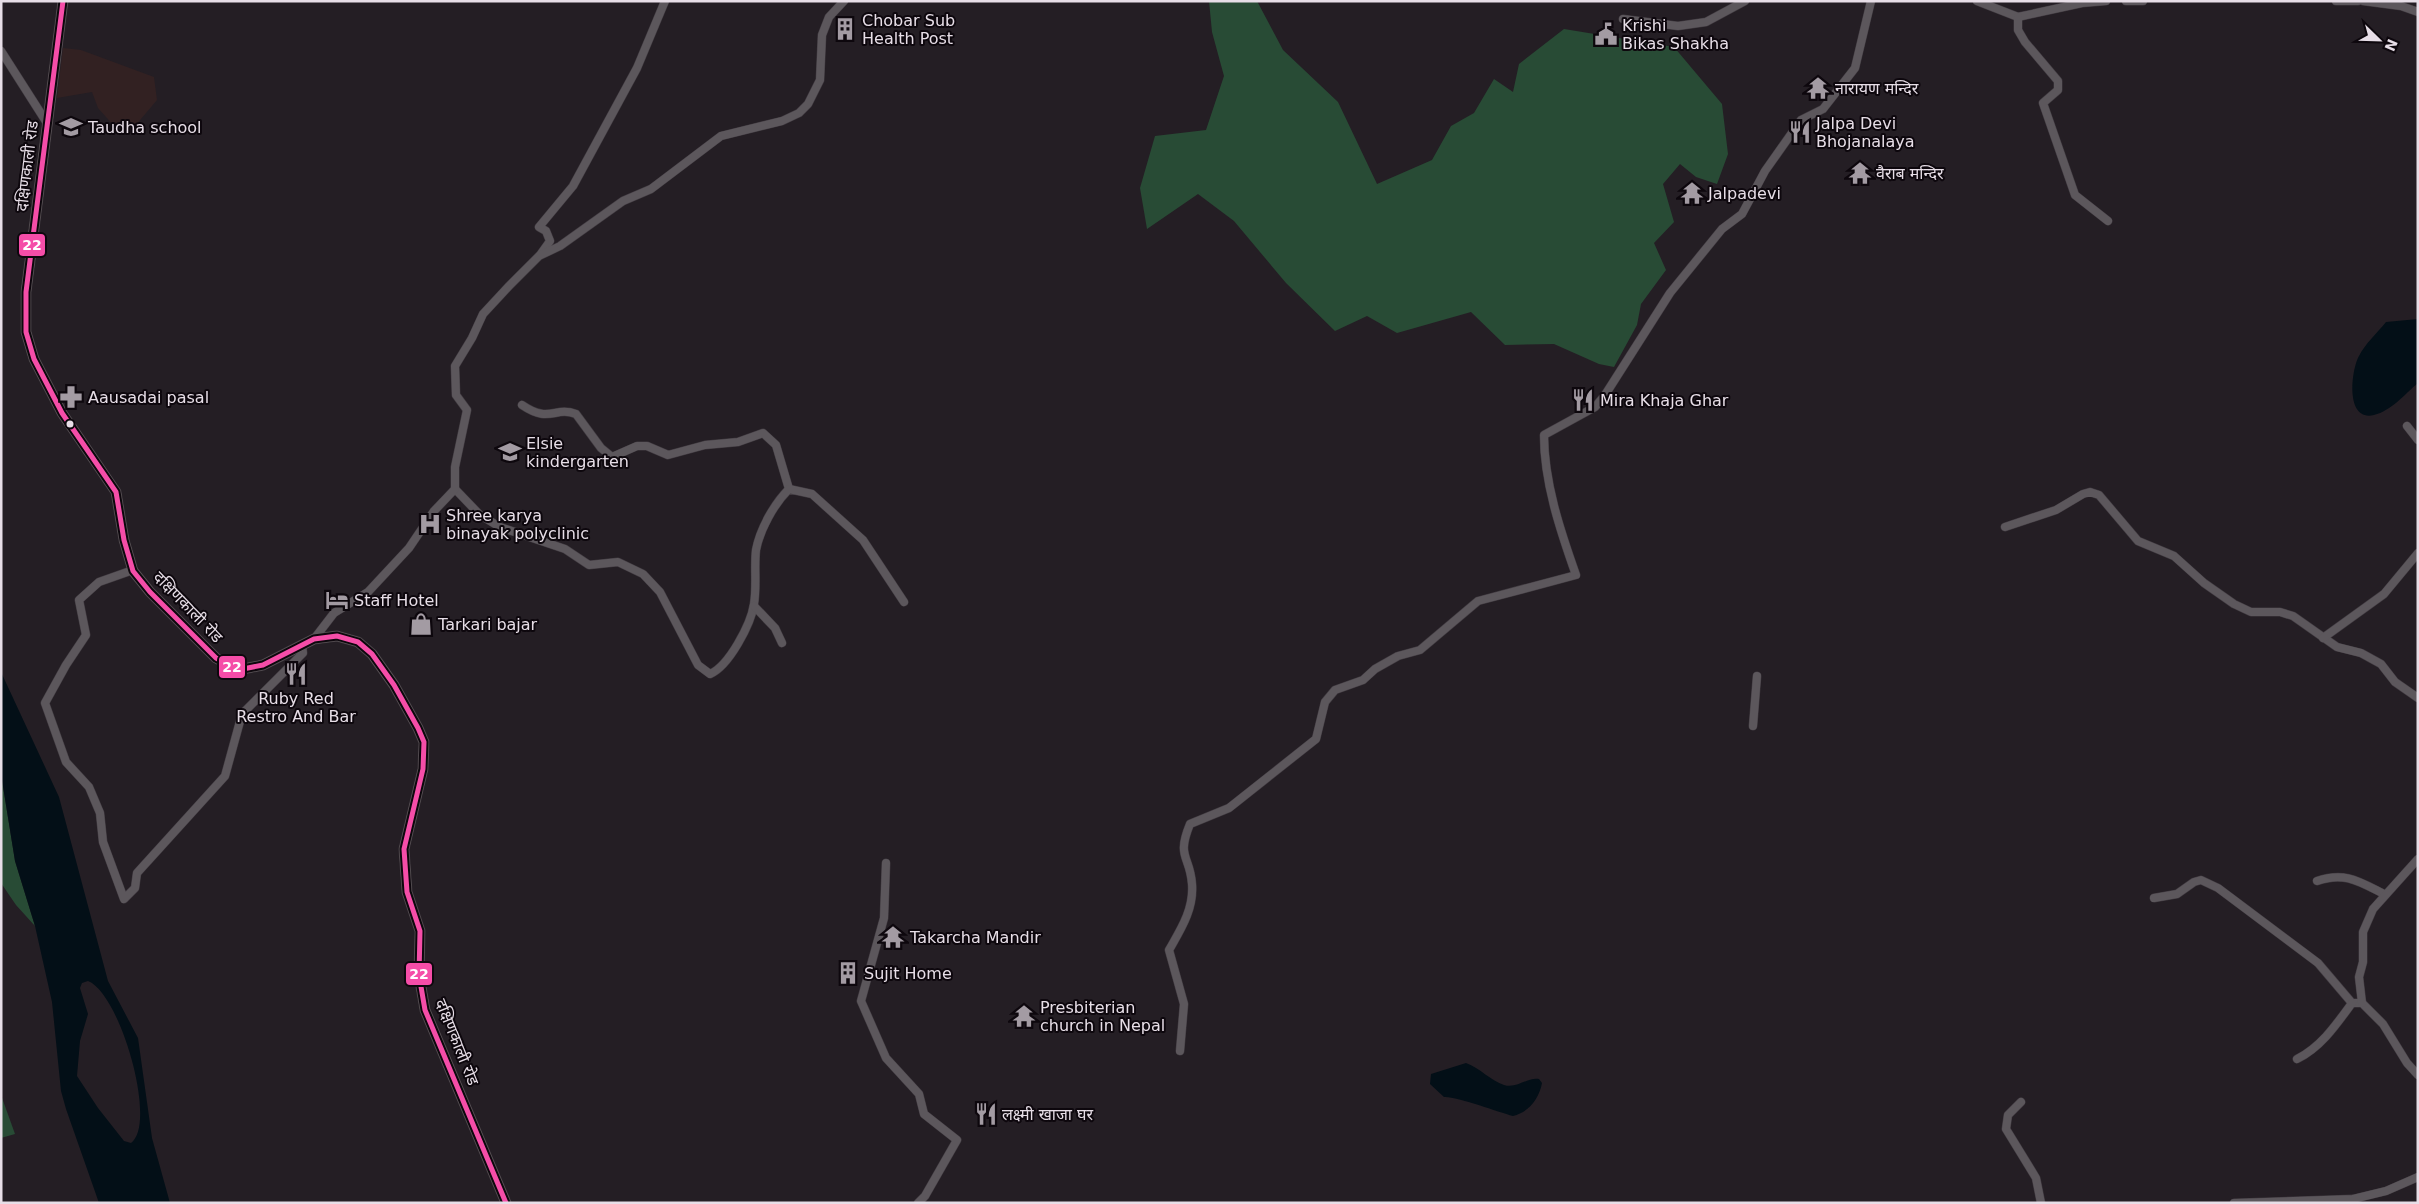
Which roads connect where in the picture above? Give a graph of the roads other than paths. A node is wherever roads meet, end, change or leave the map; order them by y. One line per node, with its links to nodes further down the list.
1 (63, 1): 17 (main road, दक्षिणकाली रोड)
2 (665, 1): 19 (street)
3 (844, 1): 19 (street)
4 (1745, 1): 15 (street)
5 (1871, 1): 44 (street)
6 (1977, 1): 14 (street)
7 (2106, 1): 14 (street)
8 (2126, 1): 9 (street)
9 (2143, 1)
10 (2336, 1): 11 (street)
11 (2358, 1)
12 (2364, 1): 13 (street)
13 (2418, 12)
14 (2018, 17): 18 (street)
15 (1623, 18)
16 (1, 51): 17 (street)
17 (47, 122): 27 (main road, दक्षिणकाली रोड)
18 (2108, 221)
19 (539, 256): 23 (street)
20 (522, 405): 24 (street)
21 (2407, 426): 22 (street)
22 (2418, 440)
23 (455, 489): 29 (street); 31 (street)
24 (789, 489): 28 (street); 29 (street)
25 (2005, 527): 30 (street)
26 (2418, 553): 30 (street)
27 (133, 570): 33 (main road, दक्षिणकाली रोड); 33 (street)
28 (904, 602)
29 (754, 606): 32 (street)
30 (2323, 638): 35 (street)
31 (314, 639): 33 (main road, दक्षिणकाली रोड); 49 (main road, दक्षिणकाली रोड)
32 (782, 643)
33 (302, 644)
34 (1757, 676): 36 (street)
35 (2418, 698)
36 (1753, 726)
37 (2418, 859): 40 (street)
38 (886, 863): 50 (street)
39 (2317, 881): 40 (street)
40 (2384, 894): 43 (street)
41 (2154, 898): 42 (street)
42 (2352, 1003): 43 (street); 45 (street)
43 (2362, 1003): 46 (street)
44 (1180, 1051)
45 (2297, 1059)
46 (2418, 1075)
47 (2021, 1102): 51 (street)
48 (2418, 1176): 52 (street)
49 (506, 1203)
50 (918, 1203)
51 (2041, 1203)
52 (2234, 1203)

